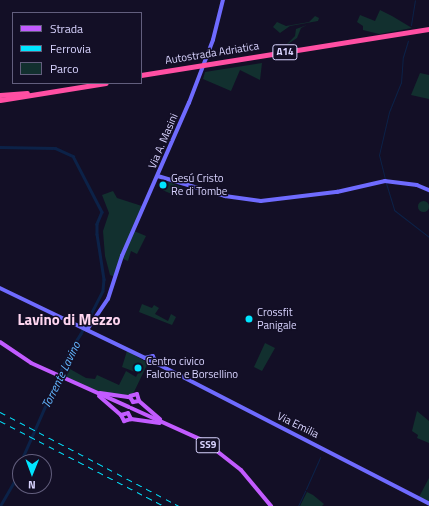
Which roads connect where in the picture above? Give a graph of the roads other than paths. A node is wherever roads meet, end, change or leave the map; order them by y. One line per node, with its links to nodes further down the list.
1 (222, 0): 7 (street, Via A. Masini)
2 (429, 30): 3 (highway, Autostrada Adriatica / A14)
3 (142, 76)
4 (83, 84): 6 (highway)
5 (98, 84): 6 (highway)
6 (0, 97)
7 (159, 174): 8 (street); 10 (street, Via A. Masini)
8 (429, 190)
9 (0, 288): 10 (street, Via Emilia)
10 (86, 330): 14 (street, Via Emilia)
11 (0, 342): 12 (main road, SS9)
12 (88, 389): 13 (main road, SS9); 13 (main road); 13 (main road)
13 (172, 426): 15 (main road, SS9)
14 (429, 503)
15 (270, 506)

